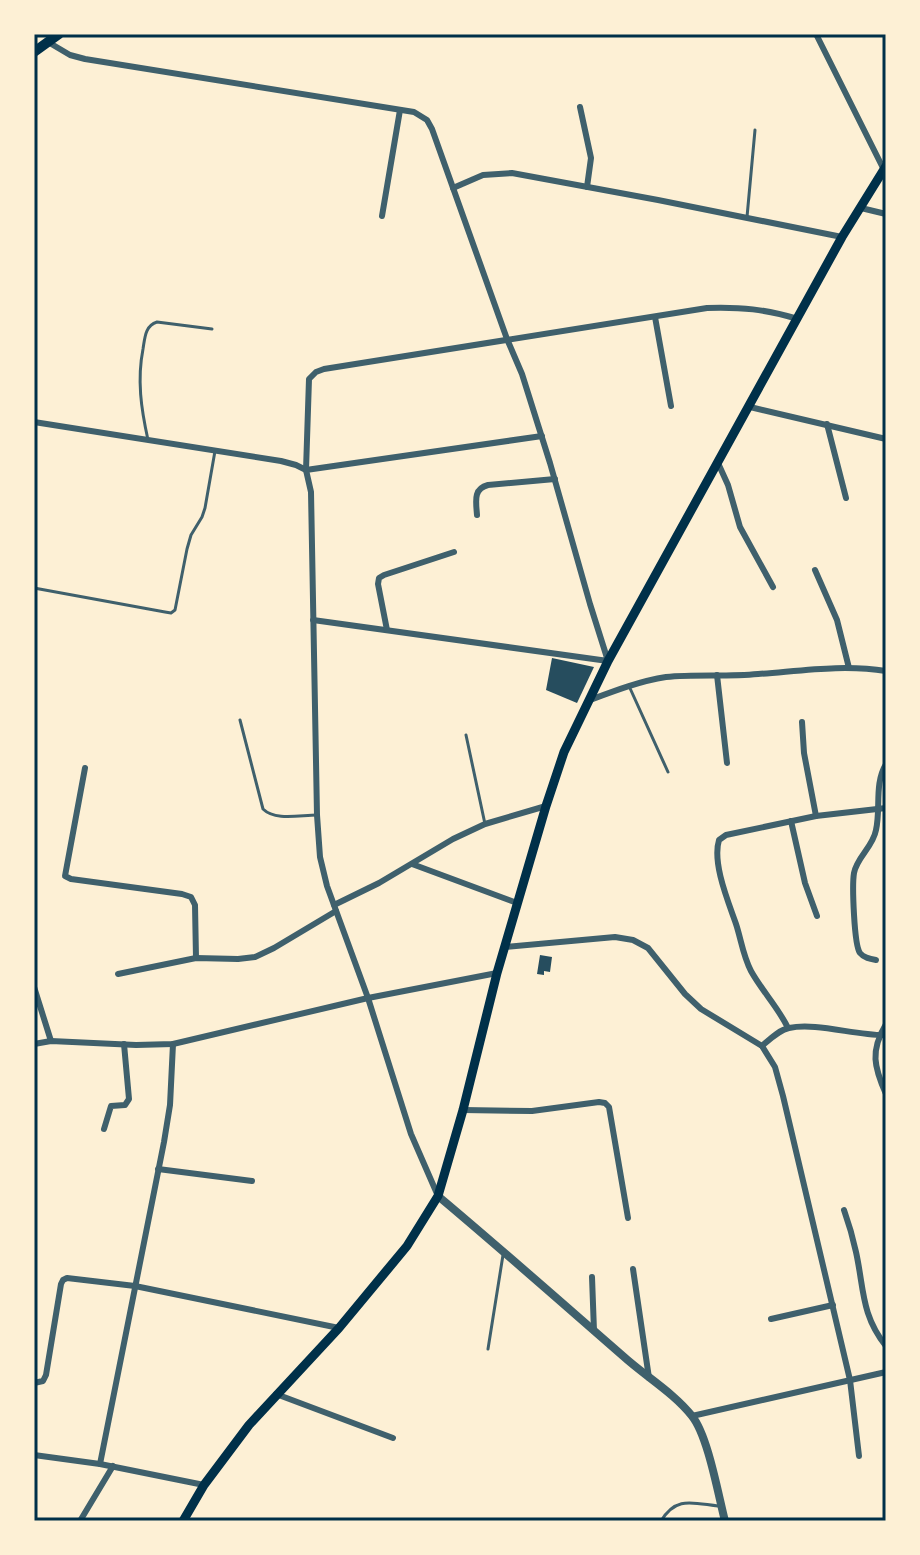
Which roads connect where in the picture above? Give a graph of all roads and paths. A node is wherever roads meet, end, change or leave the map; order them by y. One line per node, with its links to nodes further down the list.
1 (59, 34): 3 (highway)
2 (816, 34): 8 (street)
3 (48, 42): 4 (highway); 6 (street)
4 (34, 52)
5 (580, 107): 9 (street)
6 (400, 110): 10 (street); 13 (street)
7 (755, 130): 14 (lane)
8 (885, 168): 11 (main road)
9 (587, 187): 10 (street); 14 (street)
10 (453, 188): 19 (street)
11 (861, 208): 12 (street); 15 (main road)
12 (886, 214)
13 (382, 216)
14 (747, 217): 15 (street)
15 (842, 237): 17 (main road)
16 (655, 317): 17 (street); 19 (street); 20 (street)
17 (798, 319): 21 (main road)
18 (212, 329): 26 (lane)
19 (507, 339): 24 (street); 29 (street)
20 (671, 406)
21 (750, 407): 23 (street); 28 (main road)
22 (34, 422): 26 (street)
23 (827, 424): 25 (street); 31 (street)
24 (542, 436): 29 (street); 30 (street)
25 (886, 439)
26 (148, 440): 27 (street)
27 (215, 451): 29 (street); 36 (lane)
28 (718, 463): 35 (street); 39 (main road)
29 (306, 470): 37 (street)
30 (555, 479): 32 (street); 39 (street)
31 (846, 498)
32 (477, 515)
33 (454, 552): 38 (street)
34 (815, 570): 40 (street)
35 (773, 587)
36 (34, 588)
37 (313, 620): 38 (street); 54 (street)
38 (387, 630): 39 (street)
39 (608, 661): 44 (main road)
40 (849, 668): 41 (street); 42 (street)
41 (886, 671)
42 (717, 675): 43 (street); 48 (street)
43 (629, 686): 44 (street); 51 (lane)
44 (588, 701): 52 (main road)
45 (240, 720): 54 (lane)
46 (802, 722): 55 (street)
47 (466, 735): 57 (lane)
48 (727, 763)
49 (886, 764): 53 (street)
50 (85, 768): 63 (street)
51 (668, 772)
52 (546, 806): 57 (street); 59 (main road)
53 (882, 808): 55 (street); 64 (street)
54 (317, 815): 60 (street)
55 (816, 816): 56 (street)
56 (791, 821): 61 (street); 70 (street)
57 (485, 824): 58 (street)
58 (412, 864): 59 (street); 60 (street)
59 (517, 903): 62 (main road)
60 (335, 908): 63 (street); 68 (street)
61 (817, 916)
62 (505, 947): 65 (main road); 76 (street)
63 (196, 958): 66 (street)
64 (876, 960)
65 (497, 973): 68 (street); 78 (main road)
66 (118, 974)
67 (34, 987): 72 (street)
68 (368, 998): 75 (street); 82 (street)
69 (886, 1024): 71 (street)
70 (788, 1028): 71 (street); 76 (street)
71 (883, 1035): 77 (street)
72 (51, 1041): 73 (street); 74 (street)
73 (34, 1044)
74 (124, 1044): 75 (street); 79 (street)
75 (173, 1044): 80 (street)
76 (762, 1046): 89 (street)
77 (886, 1094)
78 (463, 1110): 82 (main road); 84 (street)
79 (104, 1129)
80 (158, 1169): 81 (street); 88 (street)
81 (252, 1181)
82 (438, 1196): 85 (street); 91 (main road)
83 (844, 1210): 93 (street)
84 (628, 1218)
85 (504, 1251): 92 (street); 94 (lane)
86 (633, 1269): 96 (street)
87 (592, 1277): 92 (street)
88 (135, 1286): 91 (street); 98 (street); 104 (street)
89 (833, 1305): 90 (street); 97 (street)
90 (771, 1319)
91 (339, 1328): 99 (main road)
92 (594, 1331): 96 (street)
93 (886, 1346)
94 (488, 1349)
95 (886, 1372): 97 (street)
96 (649, 1378): 100 (street)
97 (850, 1380): 100 (street); 103 (street)
98 (34, 1383)
99 (276, 1394): 101 (street); 106 (main road)
100 (692, 1416): 107 (street)
101 (393, 1438)
102 (34, 1455): 104 (street)
103 (859, 1456)
104 (100, 1464): 105 (street)
105 (113, 1466): 106 (street); 108 (street)
106 (204, 1485): 109 (main road)
107 (721, 1506): 110 (lane); 111 (street)
108 (80, 1521)
109 (183, 1521)
110 (661, 1521)
111 (725, 1521)

